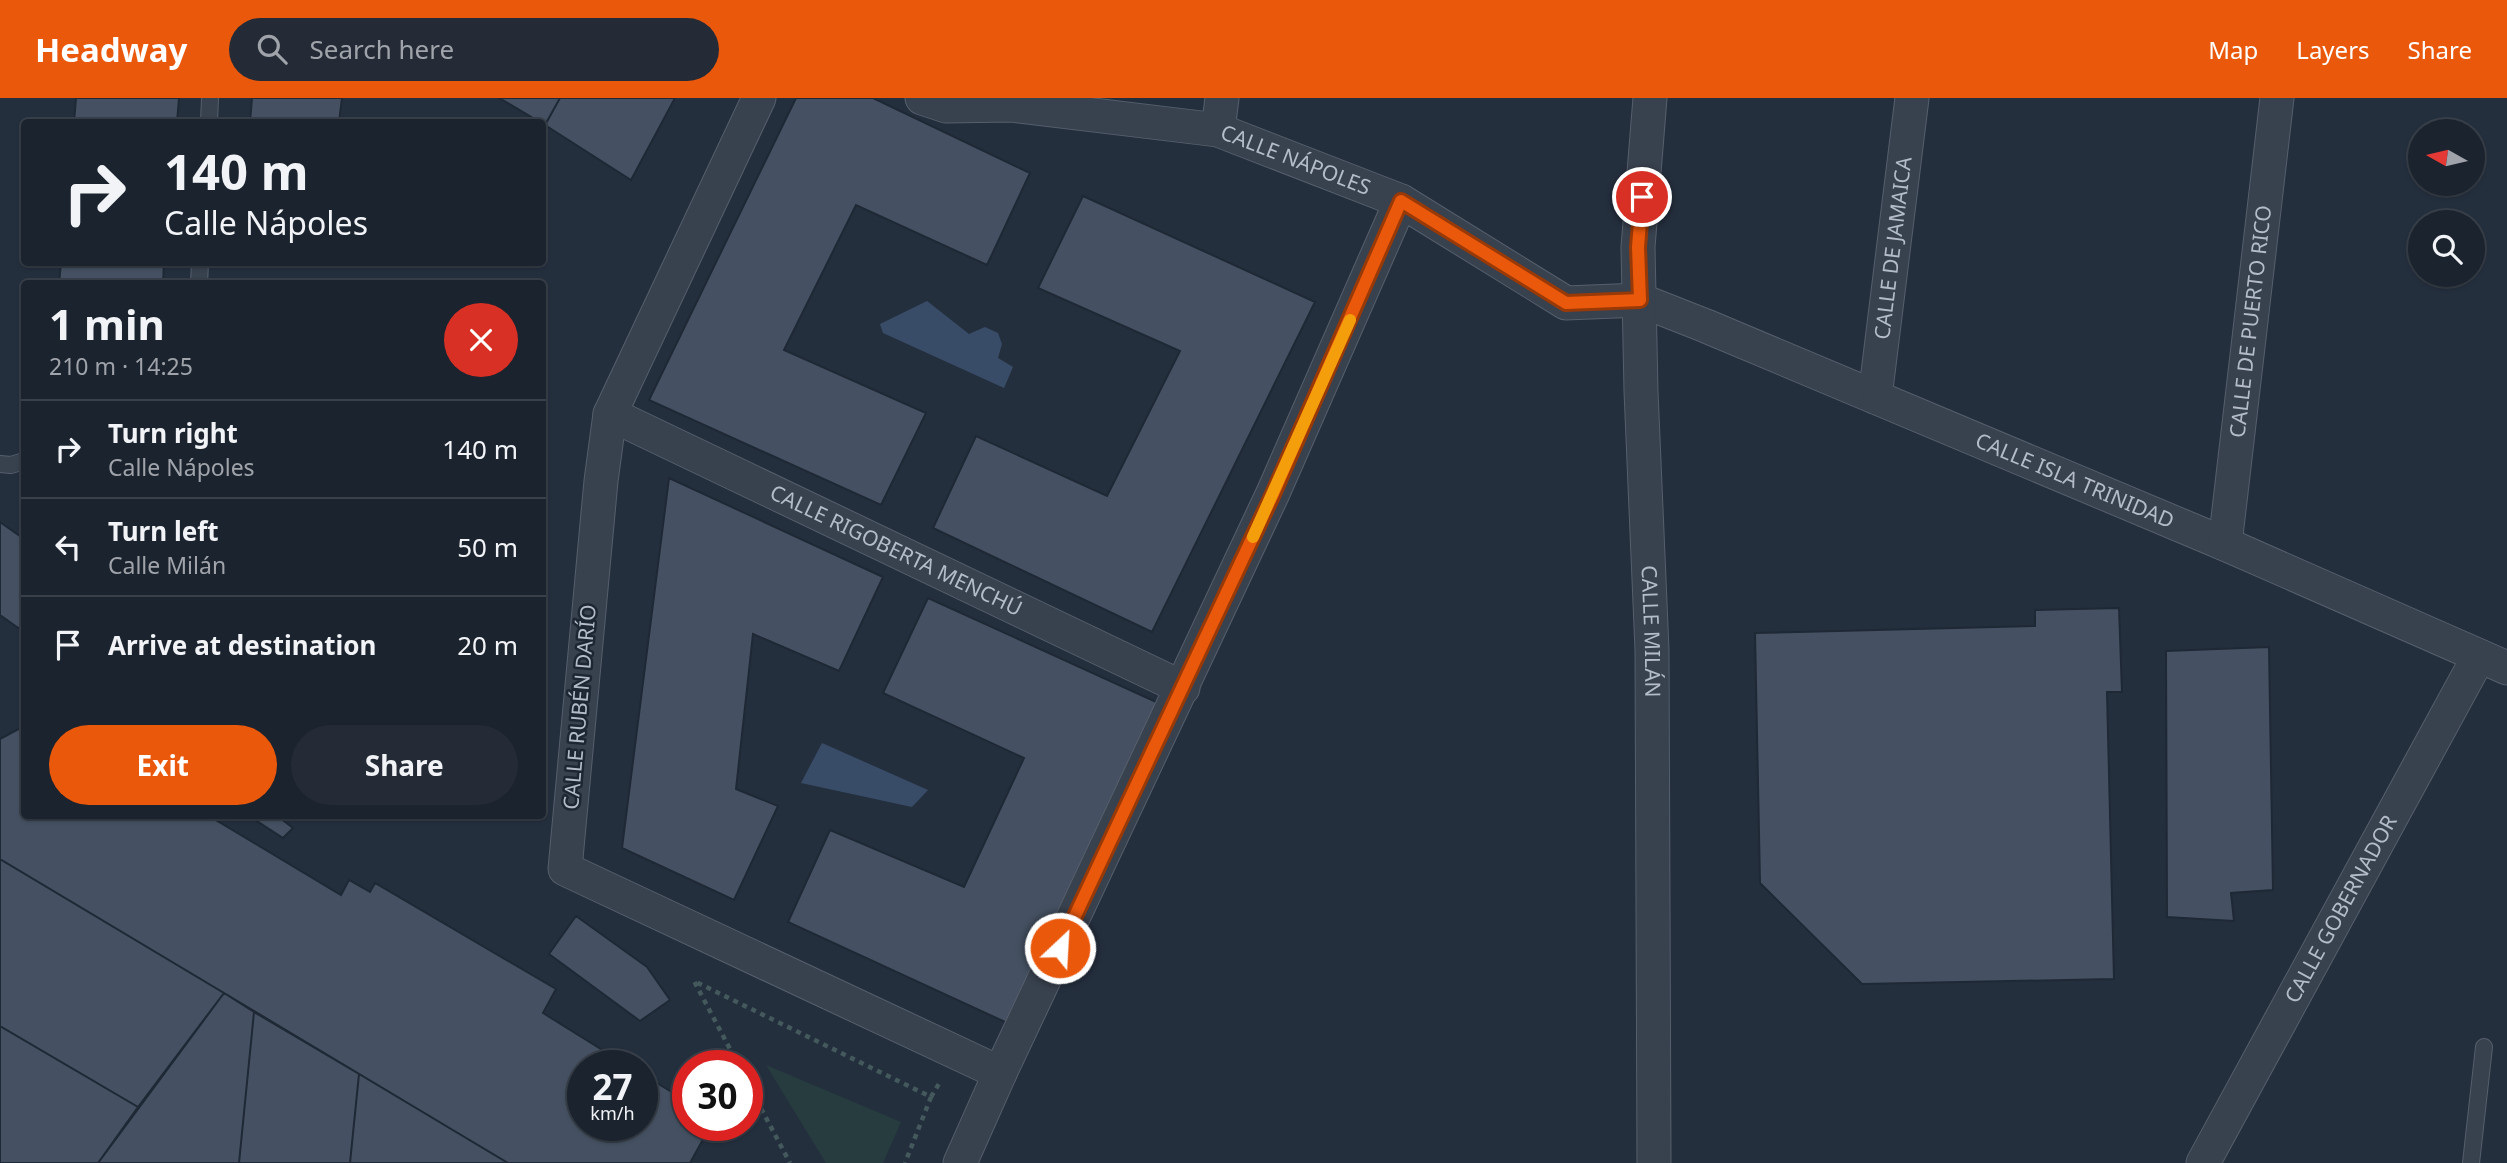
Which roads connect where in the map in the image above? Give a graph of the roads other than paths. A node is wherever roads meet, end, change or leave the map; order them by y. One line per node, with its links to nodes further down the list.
1 (210, 98): 9 (lane)
2 (759, 98): 13 (street, CALLE RUBÉN DARÍO)
3 (922, 98): 7 (street, CALLE NÁPOLES)
4 (1650, 98): 11 (street, CALLE MILÁN)
5 (1912, 98): 12 (street, CALLE DE JAMAICA)
6 (2277, 98): 16 (street, CALLE DE PUERTO RICO)
7 (1011, 102): 8 (street, CALLE NÁPOLES)
8 (1220, 114): 10 (street, CALLE NÁPOLES)
9 (209, 119)
10 (1401, 201): 11 (street, CALLE NÁPOLES); 18 (street)
11 (1640, 300): 12 (street, CALLE ISLA TRINIDAD); 22 (street, CALLE MILÁN)
12 (1875, 397): 16 (street, CALLE ISLA TRINIDAD)
13 (610, 414): 18 (street, CALLE RIGOBERTA MENCHÚ); 20 (street, CALLE RUBÉN DARÍO)
14 (21, 462): 15 (lane)
15 (0, 464)
16 (2225, 544): 17 (street, CALLE ISLA TRINIDAD)
17 (2493, 662): 23 (street, CALLE GOBERNADOR)
18 (1183, 688): 20 (street)
19 (2484, 1047): 24 (lane)
20 (1000, 1073): 21 (street)
21 (960, 1163)
22 (1654, 1163)
23 (2203, 1163)
24 (2471, 1163)

